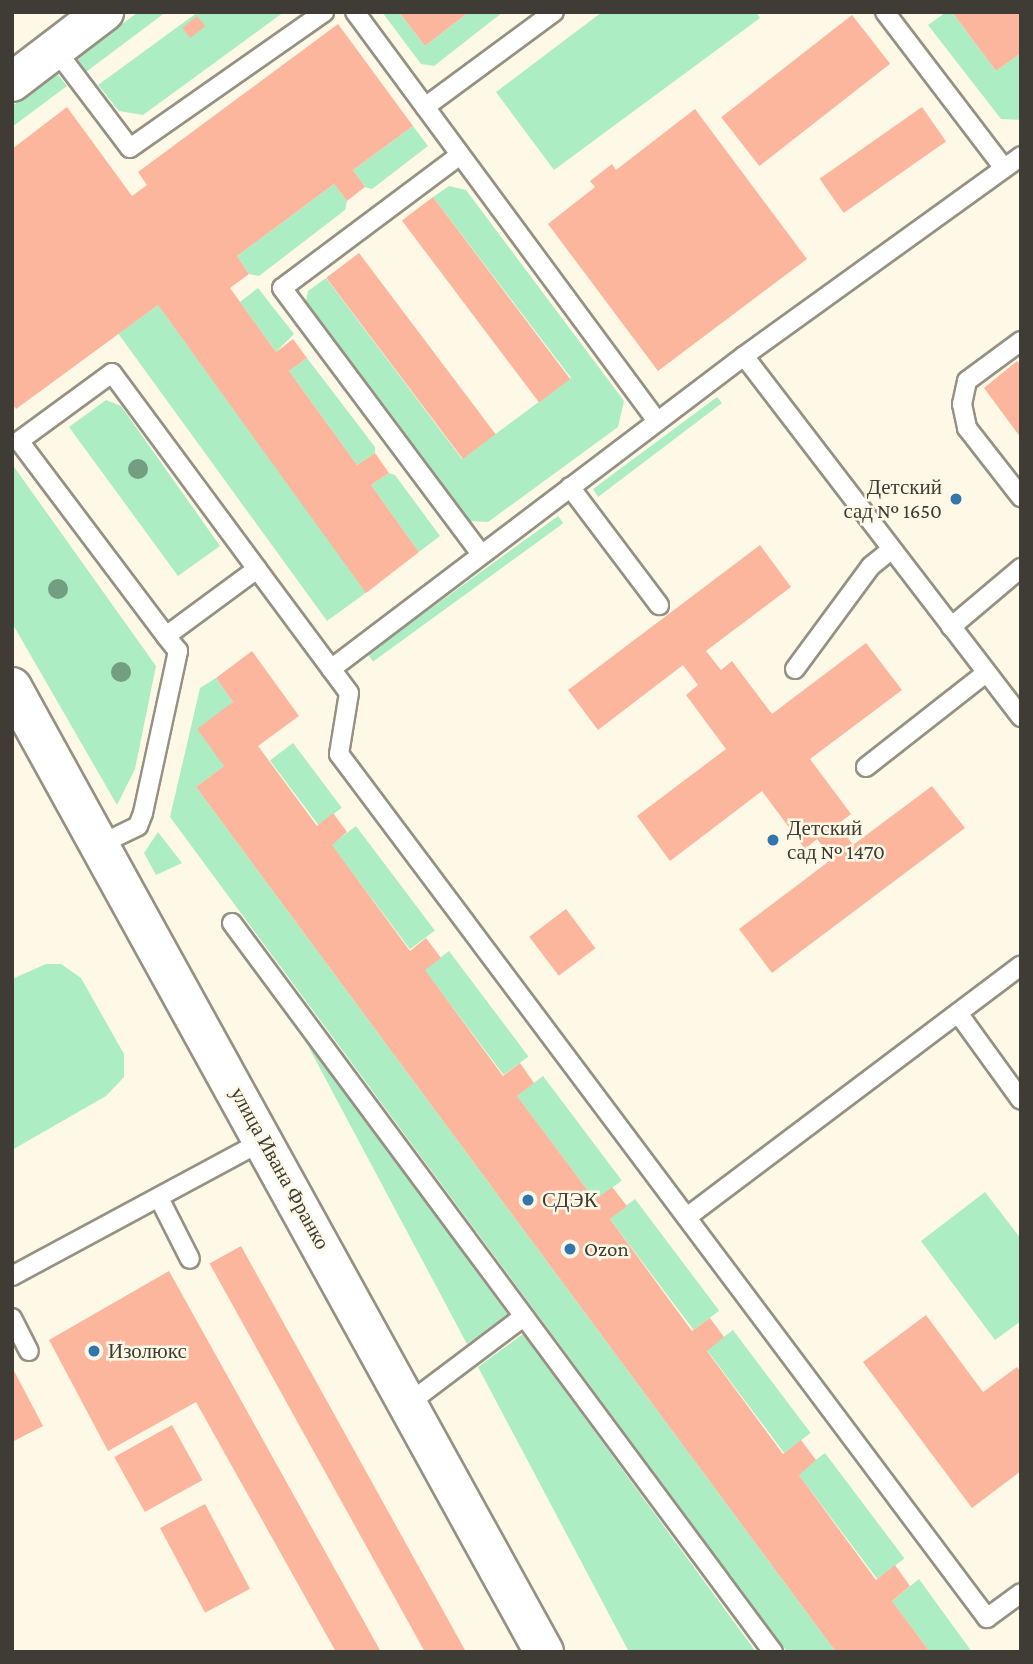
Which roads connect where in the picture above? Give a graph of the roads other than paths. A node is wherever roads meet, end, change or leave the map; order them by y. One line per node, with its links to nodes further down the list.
1 (104, 12): 6 (street)
2 (324, 12): 6 (lane)
3 (355, 12): 8 (lane)
4 (554, 12): 8 (lane)
5 (885, 12): 11 (lane)
6 (55, 49): 7 (street)
7 (12, 82)
8 (425, 107): 9 (lane)
9 (460, 155): 14 (lane); 18 (lane)
10 (1021, 156): 11 (lane)
11 (1004, 169): 13 (lane)
12 (1021, 341): 16 (lane)
13 (744, 356): 14 (lane); 17 (lane)
14 (657, 421): 15 (lane)
15 (570, 487): 18 (lane); 21 (lane)
16 (1021, 498)
17 (891, 550): 22 (lane); 25 (lane)
18 (481, 554): 24 (lane)
19 (1021, 568): 22 (lane)
20 (257, 569): 23 (lane); 23 (lane); 24 (lane)
21 (659, 605)
22 (951, 627): 26 (lane)
23 (166, 636): 30 (lane)
24 (331, 669): 37 (lane)
25 (795, 669)
26 (986, 673): 28 (lane); 29 (lane)
27 (12, 687): 30 (street, улица Ивана Франко)
28 (1021, 717)
29 (866, 767)
30 (101, 845): 35 (street, улица Ивана Франко)
31 (232, 923): 40 (lane)
32 (1021, 965): 33 (lane)
33 (958, 1013): 34 (lane); 37 (lane)
34 (1021, 1100)
35 (265, 1140): 36 (lane); 43 (street, улица Ивана Франко)
36 (159, 1198): 38 (lane); 39 (lane)
37 (687, 1217): 44 (lane)
38 (190, 1259)
39 (12, 1276)
40 (523, 1317): 43 (lane); 46 (lane)
41 (12, 1318): 42 (lane)
42 (29, 1351)
43 (409, 1403): 45 (street, улица Ивана Франко)
44 (1021, 1592)
45 (544, 1652)
46 (773, 1652)

